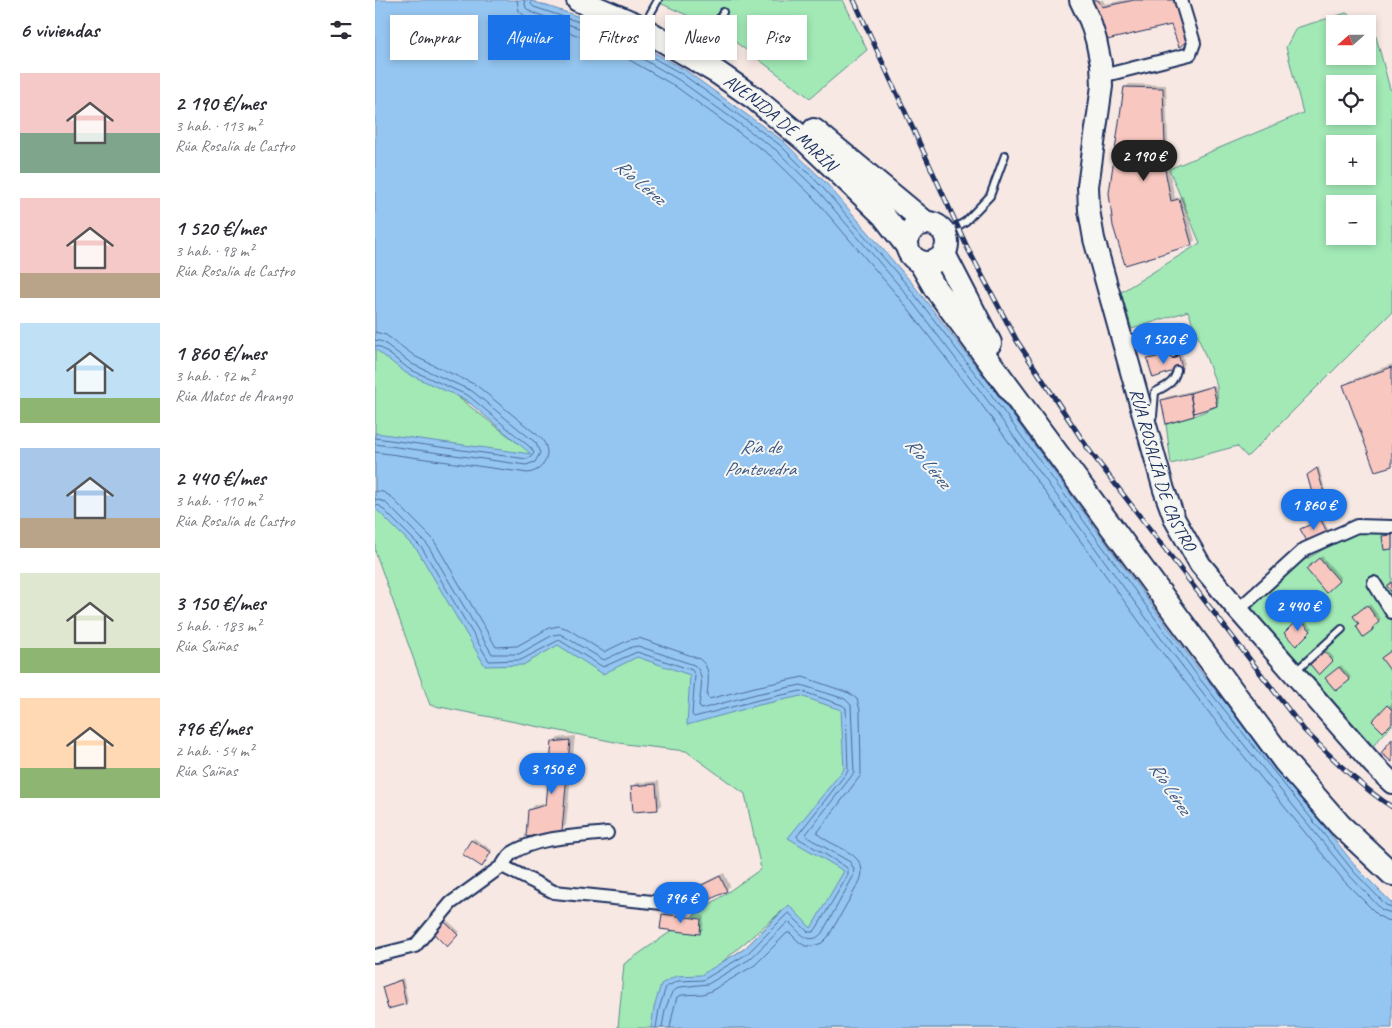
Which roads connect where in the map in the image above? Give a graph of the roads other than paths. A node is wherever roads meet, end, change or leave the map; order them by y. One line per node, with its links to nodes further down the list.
1 (578, 0): 14 (highway, AVENIDA DE MARÍN)
2 (610, 0): 5 (highway, AVENIDA DE MARÍN)
3 (1080, 0): 10 (main road, RÚA ROSALÍA DE CASTRO)
4 (1181, 0): 10 (street)
5 (653, 9): 8 (highway, AVENIDA DE MARÍN)
6 (723, 12): 7 (lane)
7 (721, 15)
8 (665, 19)
9 (720, 60): 12 (highway, AVENIDA DE MARÍN)
10 (1102, 76): 15 (main road, RÚA ROSALÍA DE CASTRO)
11 (1005, 155): 13 (lane)
12 (925, 222): 13 (highway); 14 (highway)
13 (945, 244): 14 (highway); 27 (highway)
14 (913, 254): 29 (highway, AVENIDA DE MARÍN)
15 (1121, 335): 16 (lane); 18 (main road, RÚA ROSALÍA DE CASTRO)
16 (1173, 354)
17 (1177, 370): 18 (lane)
18 (1146, 424): 21 (main road, RÚA ROSALÍA DE CASTRO)
19 (1392, 526): 21 (street)
20 (1374, 582): 22 (street)
21 (1237, 610): 24 (main road, RÚA ROSALÍA DE CASTRO)
22 (1392, 612)
23 (1342, 629): 24 (lane)
24 (1293, 673): 25 (main road, RÚA ROSALÍA DE CASTRO)
25 (1392, 783)
26 (607, 833): 28 (street)
27 (1392, 854)
28 (502, 866): 30 (street); 31 (street)
29 (1392, 874)
30 (672, 904)
31 (375, 956)

